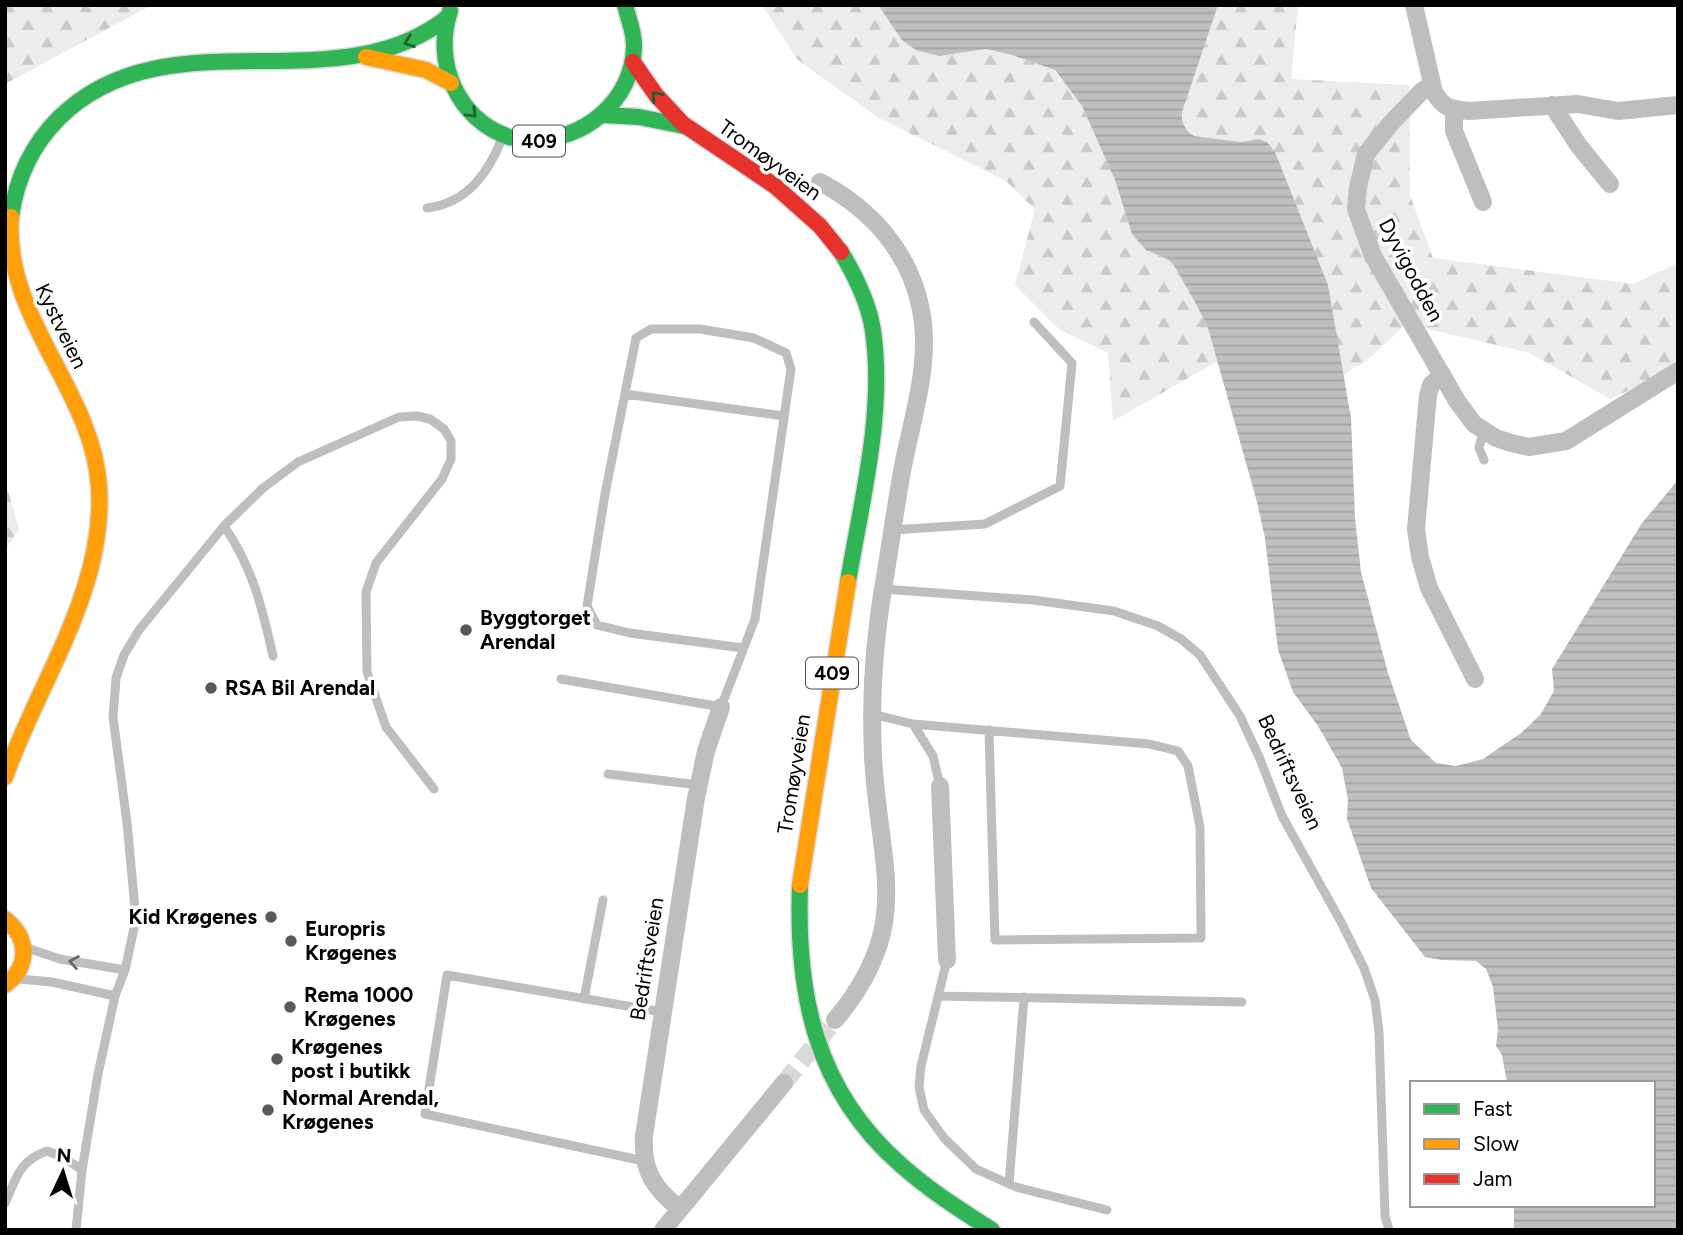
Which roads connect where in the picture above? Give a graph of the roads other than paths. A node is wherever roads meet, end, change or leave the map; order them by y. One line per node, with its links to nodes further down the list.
1 (625, 5): 5 (main road, 409)
2 (637, 5): 5 (main road)
3 (1414, 5): 9 (street)
4 (450, 11): 6 (main road, Kystveien, one-way to 6); 8 (main road, 409)
5 (631, 22): 7 (main road, 409)
6 (363, 57): 8 (main road, Kystveien); 39 (main road, Kystveien)
7 (633, 62): 13 (main road, 409); 14 (main road, Tromøyveien / 409, one-way to 7)
8 (451, 83): 15 (main road, 409, one-way to 15)
9 (1432, 85): 12 (street); 22 (street, Dyvigodden)
10 (1552, 105): 11 (street); 12 (street); 17 (street)
11 (1678, 105)
12 (1454, 110): 18 (street)
13 (604, 115): 14 (main road, Tromøyveien / 409); 15 (main road, 409)
14 (684, 125): 67 (main road, Tromøyveien / 409)
15 (504, 135): 19 (lane)
16 (820, 182): 28 (street)
17 (1610, 184)
18 (1483, 202)
19 (428, 208)
20 (1034, 323): 28 (lane)
21 (1678, 371): 25 (street, Dyvigodden)
22 (1442, 374): 25 (street, Dyvigodden); 33 (street)
23 (625, 394): 24 (lane); 24 (lane); 30 (lane)
24 (784, 416): 30 (lane)
25 (1483, 431): 26 (lane)
26 (1483, 460)
27 (224, 526): 31 (lane); 42 (lane); 48 (lane)
28 (892, 530): 29 (street)
29 (883, 589): 35 (street); 68 (lane, Bedriftsveien)
30 (743, 648): 34 (lane)
31 (274, 656)
32 (561, 679): 34 (lane)
33 (1475, 679)
34 (721, 707): 40 (street, Bedriftsveien)
35 (872, 714): 36 (lane); 57 (street)
36 (913, 724): 37 (lane); 41 (lane)
37 (989, 730): 37 (lane)
38 (608, 774): 40 (lane)
39 (5, 777)
40 (699, 785): 56 (street, Bedriftsveien)
41 (940, 786): 47 (street)
42 (434, 789)
43 (603, 900): 54 (lane)
44 (5, 904): 45 (main road)
45 (8, 921): 46 (main road)
46 (25, 947): 48 (lane, one-way to 46); 49 (main road)
47 (947, 960): 51 (lane)
48 (125, 970): 50 (lane)
49 (10, 982): 50 (lane); 53 (main road)
50 (115, 996): 60 (lane)
51 (938, 996): 52 (lane); 61 (lane)
52 (1024, 997): 55 (lane); 61 (lane)
53 (5, 999)
54 (584, 999): 56 (lane); 59 (lane)
55 (1242, 1002)
56 (662, 1012): 59 (street, Bedriftsveien)
57 (835, 1020)
58 (784, 1083): 63 (street)
59 (644, 1161): 63 (street, Bedriftsveien)
60 (82, 1170): 62 (lane); 65 (lane)
61 (1009, 1184): 64 (lane)
62 (5, 1203)
63 (680, 1209): 66 (street)
64 (1107, 1209)
65 (76, 1230)
66 (663, 1230)
67 (992, 1230)
68 (1389, 1230)

